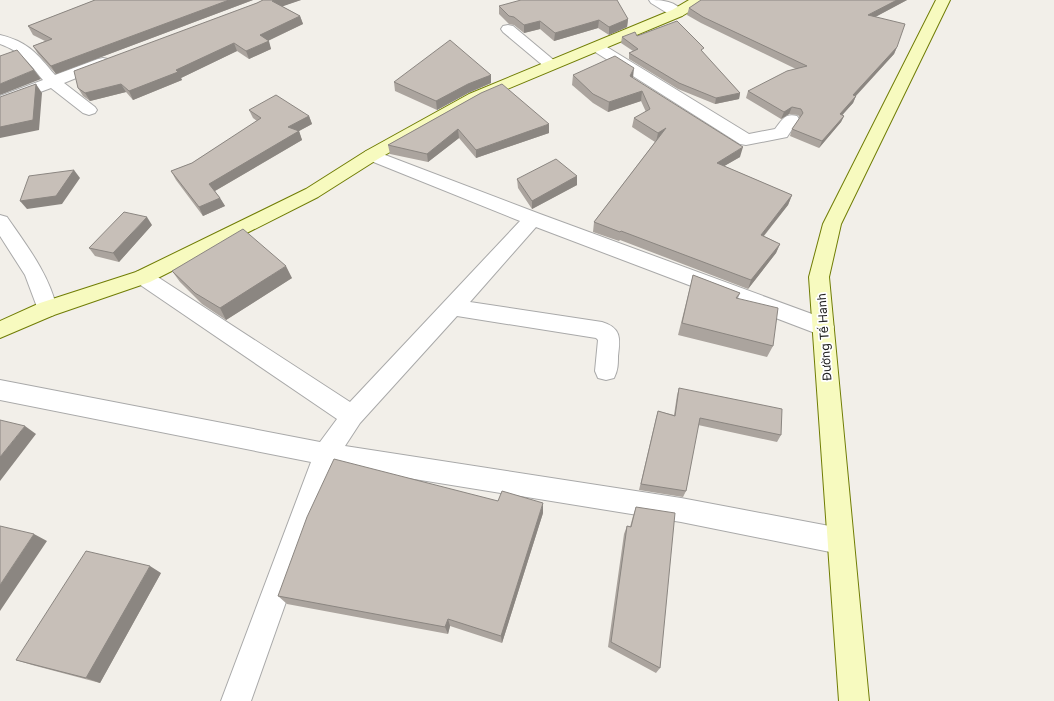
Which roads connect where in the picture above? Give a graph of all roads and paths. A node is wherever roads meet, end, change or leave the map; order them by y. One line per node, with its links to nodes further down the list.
1 (656, 0): 4 (street)
2 (699, 0): 4 (street)
3 (943, 0): 20 (street, Đường Tế Hanh)
4 (677, 13): 7 (street)
5 (508, 29): 9 (street)
6 (0, 39): 10 (street)
7 (597, 46): 9 (street); 13 (street)
8 (120, 56): 10 (street)
9 (551, 65): 14 (street)
10 (52, 81): 11 (street); 12 (street)
11 (0, 102)
12 (89, 110)
13 (791, 119)
14 (372, 154): 15 (street); 17 (street)
15 (533, 219): 18 (street); 20 (street)
16 (0, 222): 19 (street)
17 (143, 278): 19 (street); 24 (street)
18 (452, 307): 22 (street); 24 (street)
19 (47, 309): 21 (street)
20 (823, 327): 26 (street, Đường Tế Hanh)
21 (0, 330)
22 (606, 371)
23 (0, 390): 25 (street)
24 (352, 416): 25 (street)
25 (326, 454): 26 (street); 27 (street)
26 (840, 541): 28 (street, Đường Tế Hanh)
27 (236, 701)
28 (854, 701)

